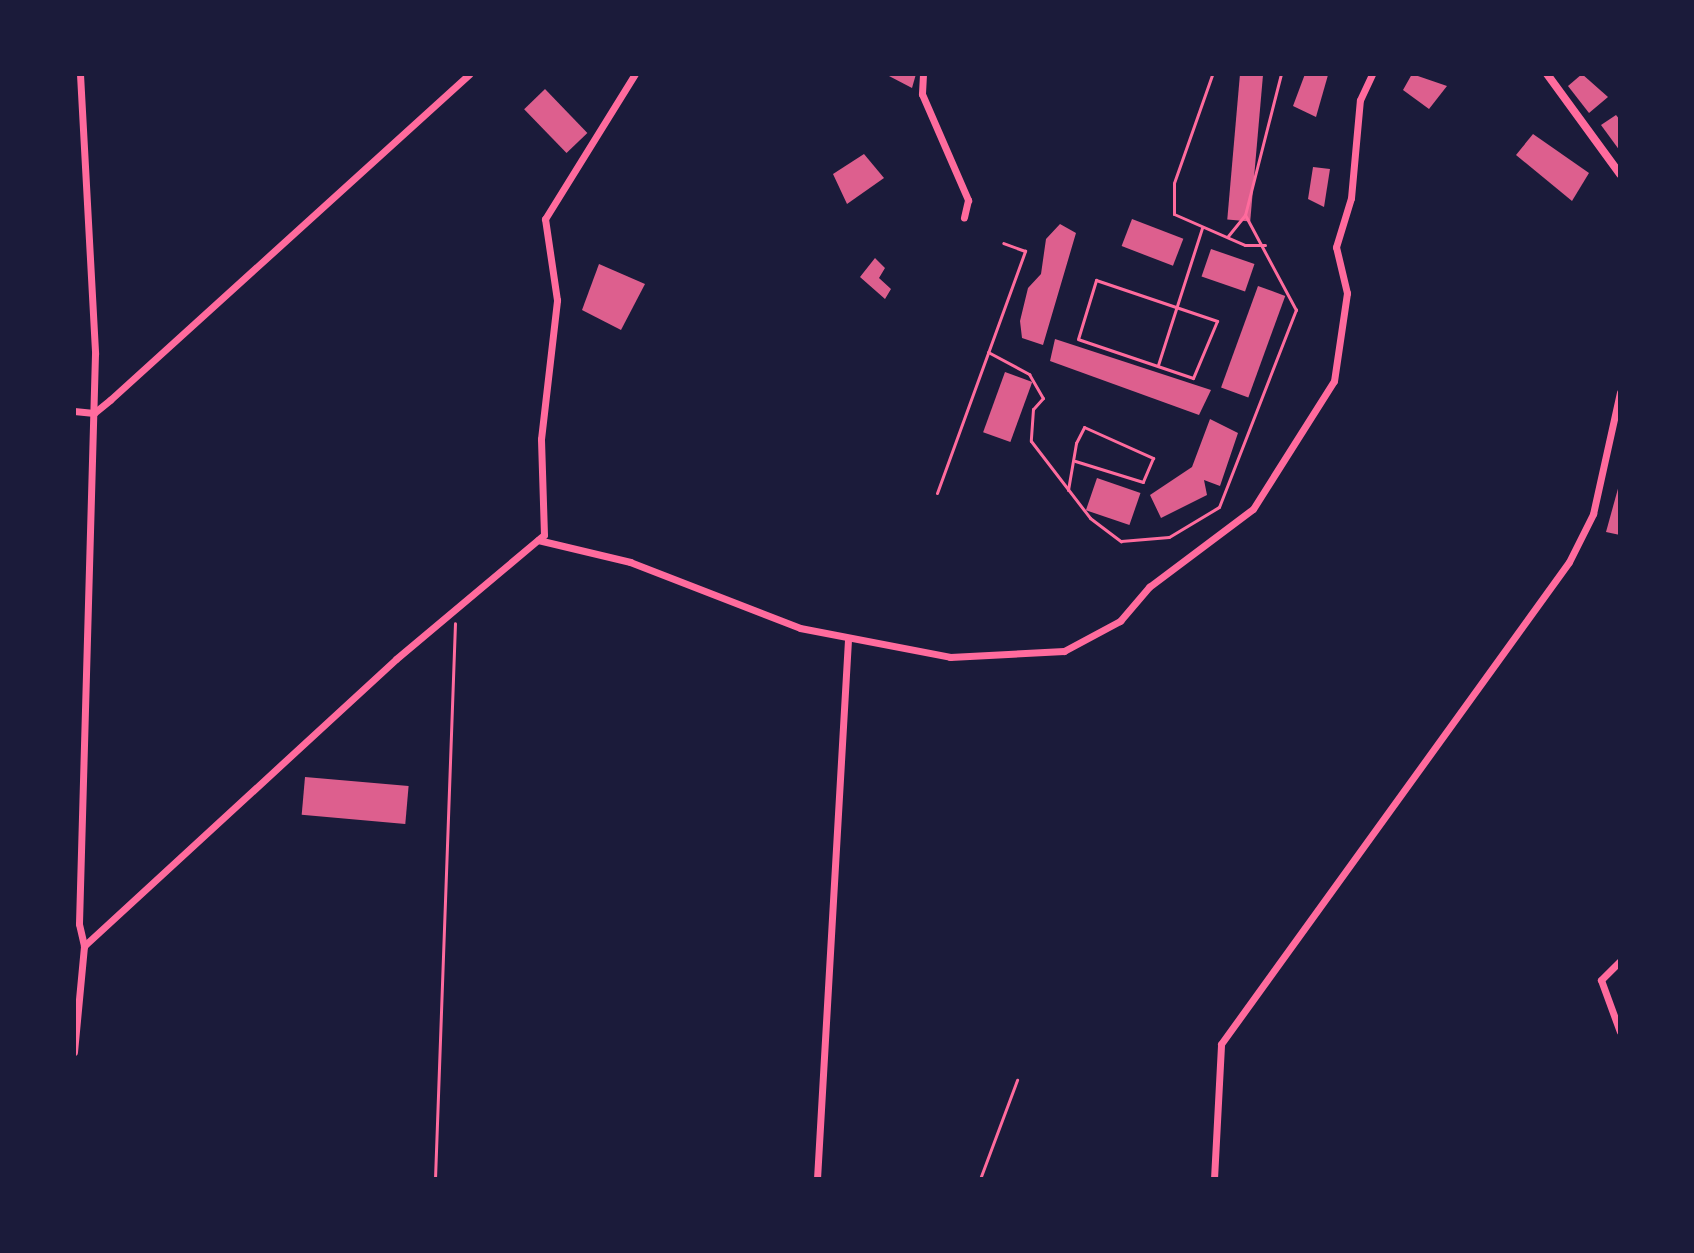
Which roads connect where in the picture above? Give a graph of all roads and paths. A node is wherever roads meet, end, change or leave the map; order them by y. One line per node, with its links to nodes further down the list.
1 (80, 74): 21 (street)
2 (469, 74): 21 (street)
3 (635, 74): 25 (street)
4 (923, 74): 11 (street)
5 (1281, 74): 10 (lane)
6 (1372, 74): 27 (street)
7 (1547, 74): 9 (street)
8 (1212, 75): 12 (lane)
9 (1620, 174)
10 (1245, 215): 13 (lane); 15 (lane)
11 (964, 218)
12 (1202, 228): 13 (lane); 16 (lane)
13 (1228, 236): 15 (lane)
14 (1003, 243): 17 (lane)
15 (1265, 245): 23 (lane)
16 (1178, 308): 18 (lane); 18 (lane); 18 (lane)
17 (988, 352): 23 (lane); 24 (lane)
18 (1157, 367)
19 (1620, 392): 36 (street)
20 (74, 411): 21 (street)
21 (94, 413): 28 (street)
22 (1075, 461): 22 (lane); 23 (lane)
23 (1068, 490)
24 (937, 493)
25 (538, 540): 26 (street); 27 (street)
26 (455, 608): 28 (street); 33 (path)
27 (848, 639): 34 (street)
28 (84, 946): 31 (street)
29 (1620, 961): 30 (street)
30 (1620, 1032)
31 (74, 1052)
32 (1017, 1080): 35 (path)
33 (435, 1179)
34 (817, 1179)
35 (980, 1179)
36 (1214, 1179)

